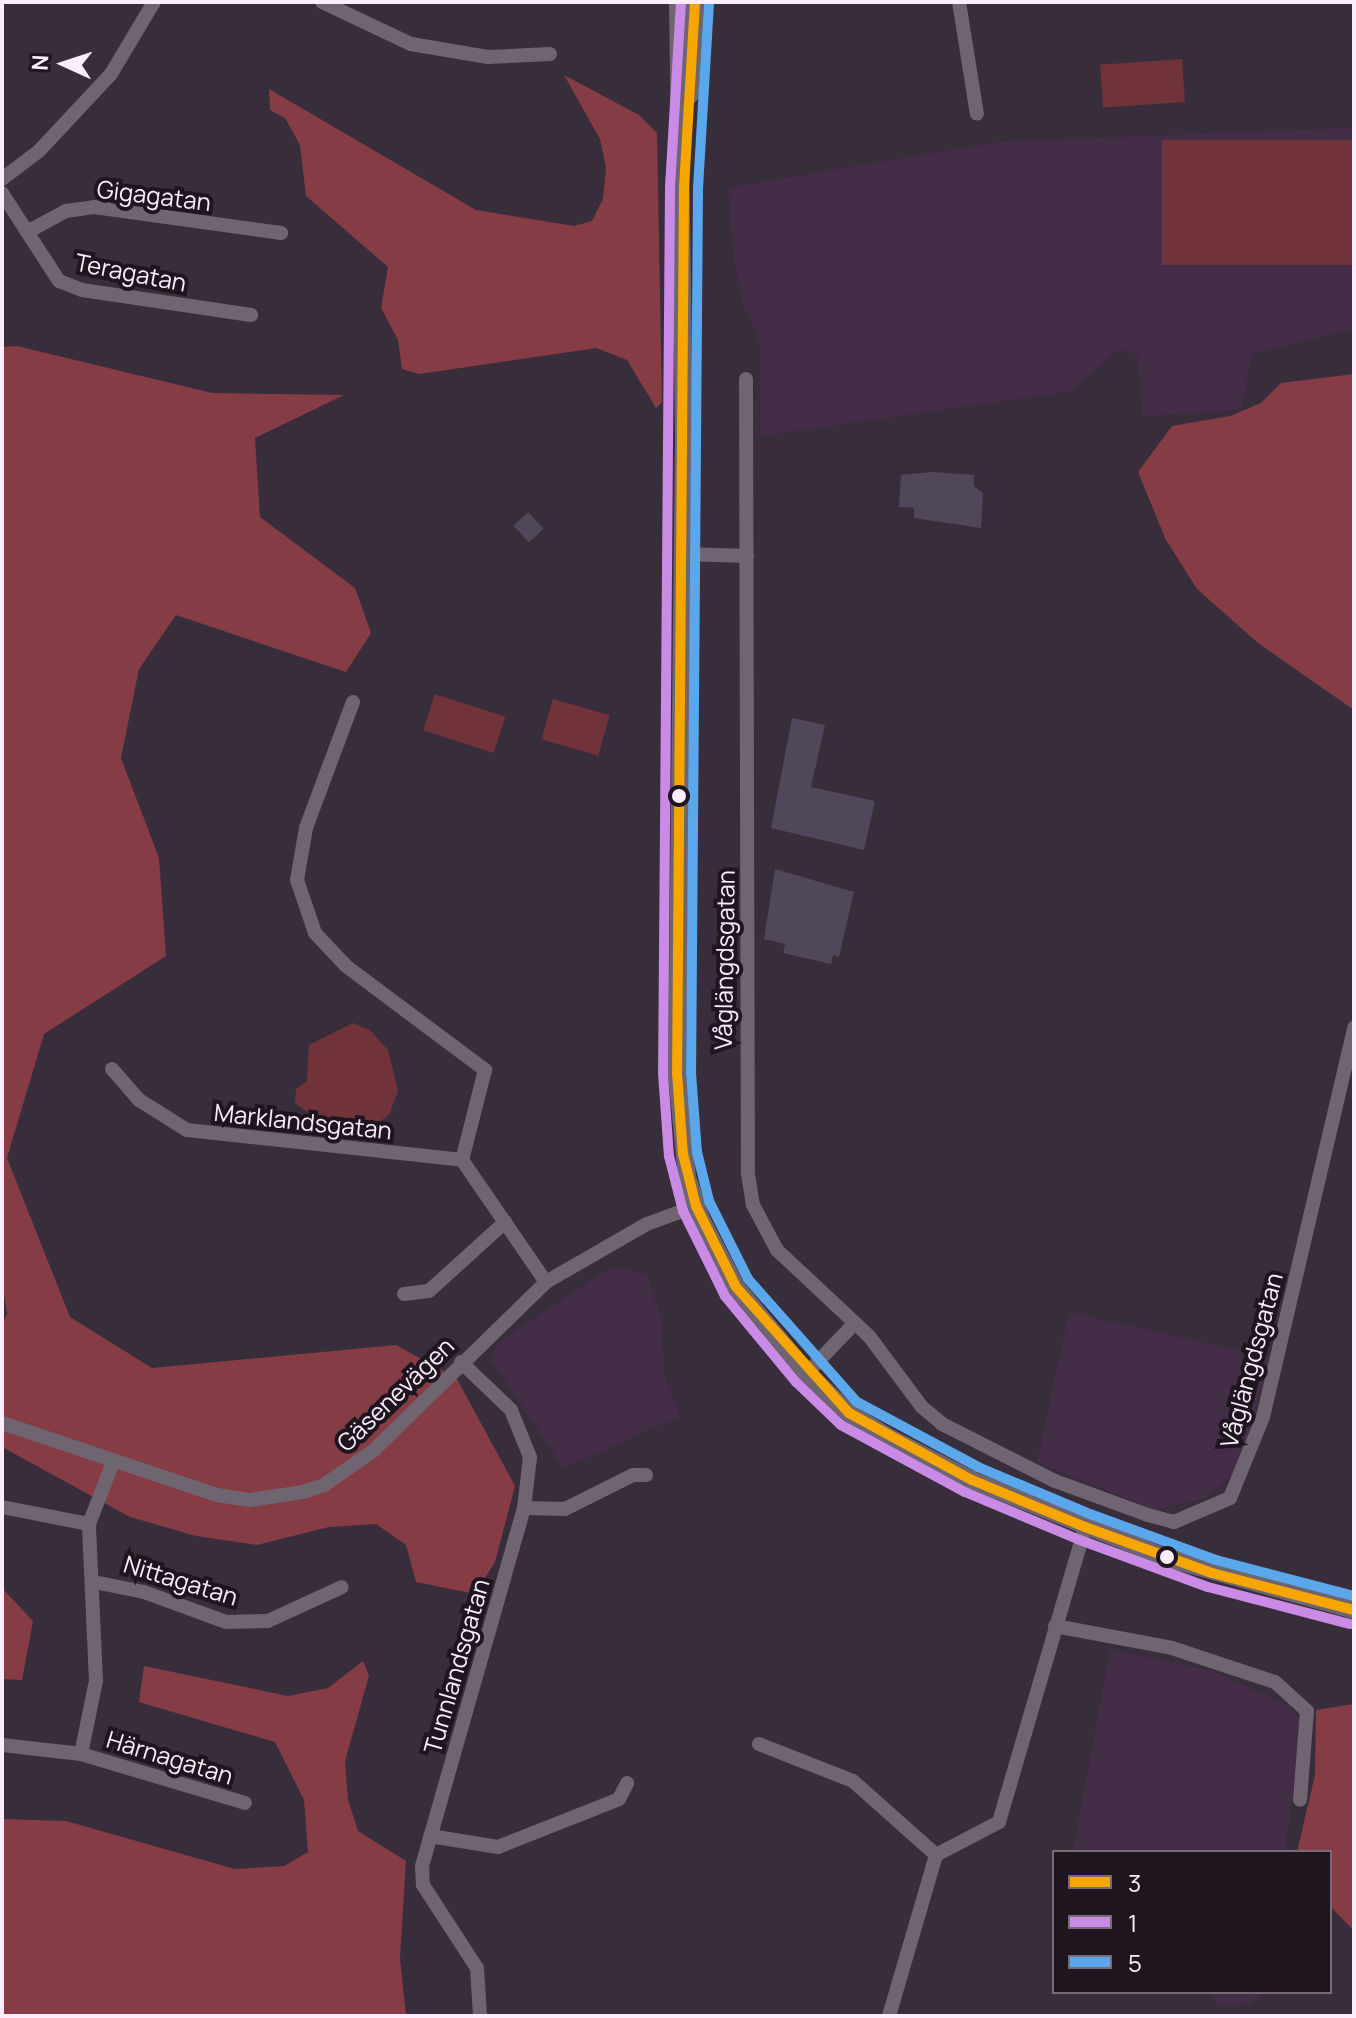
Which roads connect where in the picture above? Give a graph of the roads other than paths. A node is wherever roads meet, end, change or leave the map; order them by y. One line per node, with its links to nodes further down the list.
1 (154, 2): 8 (street)
2 (322, 2): 6 (street)
3 (678, 2): 9 (street)
4 (695, 2): 9 (street)
5 (959, 2): 7 (street)
6 (550, 54)
7 (977, 114)
8 (2, 179)
9 (684, 189): 15 (street)
10 (2, 193): 11 (street, Teragatan)
11 (27, 232): 12 (street, Gigagatan); 13 (street, Teragatan)
12 (281, 233)
13 (251, 315)
14 (746, 379): 16 (street, Våglängdsgatan)
15 (683, 554): 16 (street); 21 (street)
16 (747, 556): 25 (street, Våglängdsgatan)
17 (353, 702): 20 (street)
18 (1354, 1028): 25 (street, Våglängdsgatan)
19 (112, 1069): 20 (street, Marklandsgatan)
20 (462, 1160): 22 (street)
21 (696, 1206): 23 (street, Gäsenevägen); 27 (street)
22 (505, 1222): 23 (street); 24 (street)
23 (546, 1282): 26 (street, Gäsenevägen)
24 (404, 1294)
25 (855, 1323): 27 (street)
26 (461, 1362): 29 (street, Gäsenevägen); 32 (street, Tunnlandsgatan)
27 (807, 1373): 34 (street)
28 (2, 1423): 29 (street, Gäsenevägen)
29 (113, 1462): 33 (street)
30 (646, 1475): 32 (street)
31 (2, 1507): 33 (street)
32 (524, 1508): 45 (street, Tunnlandsgatan)
33 (89, 1524): 35 (street)
34 (1085, 1527): 37 (street); 38 (street)
35 (94, 1582): 36 (street, Nittagatan); 41 (street)
36 (342, 1587)
37 (1354, 1610)
38 (1055, 1626): 43 (street); 46 (street)
39 (759, 1744): 46 (street)
40 (2, 1745): 41 (street, Härnagatan)
41 (81, 1754): 44 (street, Härnagatan)
42 (627, 1783): 45 (street)
43 (1300, 1800)
44 (245, 1803)
45 (430, 1836): 47 (street, Tunnlandsgatan)
46 (936, 1855): 48 (street)
47 (480, 2016)
48 (889, 2016)

